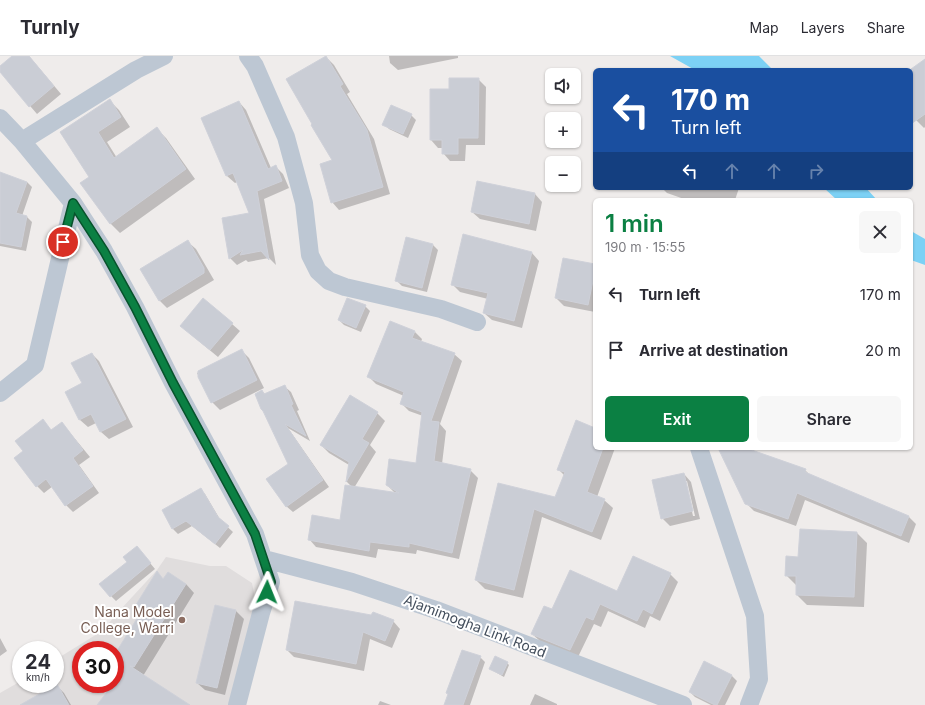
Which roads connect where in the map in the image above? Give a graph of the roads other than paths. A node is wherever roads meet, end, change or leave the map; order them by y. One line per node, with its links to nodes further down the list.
1 (164, 56): 4 (street)
2 (248, 56): 6 (street)
3 (0, 118): 4 (street)
4 (22, 141): 5 (street)
5 (73, 203): 7 (street); 9 (street)
6 (477, 322)
7 (0, 392)
8 (700, 450): 12 (street)
9 (264, 559): 10 (street); 11 (street, Ajamimogha Link Road)
10 (237, 705)
11 (683, 705)
12 (749, 705)

